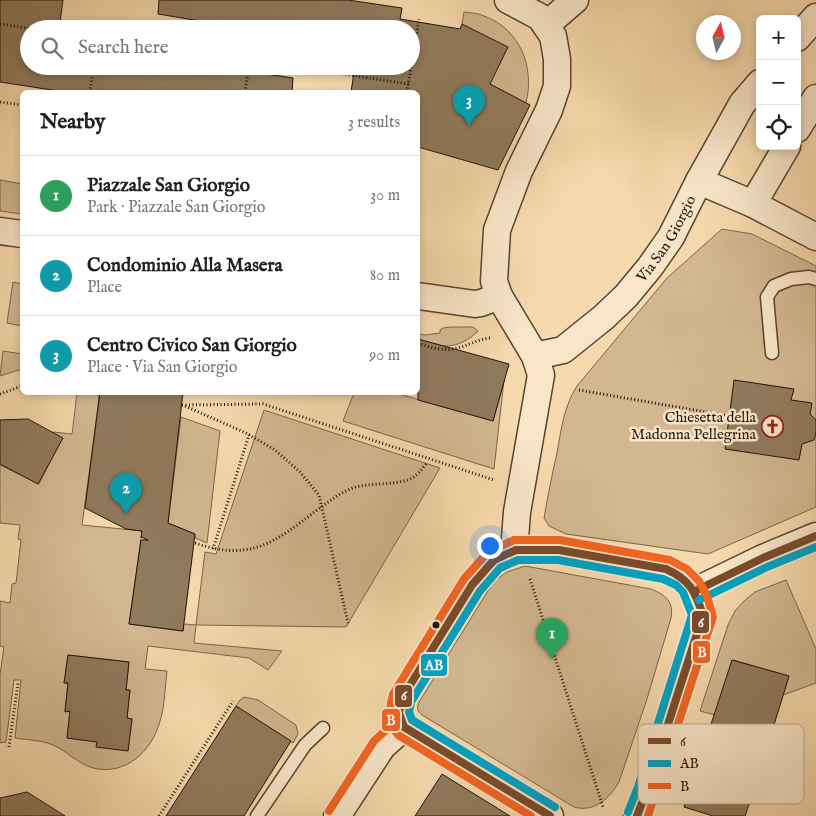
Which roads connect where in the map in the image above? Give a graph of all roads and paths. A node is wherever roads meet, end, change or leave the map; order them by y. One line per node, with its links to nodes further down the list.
1 (508, 0): 4 (street)
2 (575, 0): 4 (street)
3 (816, 17): 7 (street)
4 (543, 21): 29 (street)
5 (0, 24): 6 (path)
6 (20, 27)
7 (801, 34)
8 (93, 75): 14 (path)
9 (248, 75): 15 (path)
10 (350, 75): 12 (path)
11 (410, 75): 12 (path)
12 (409, 84): 16 (path)
13 (756, 88): 22 (street, Via San Giorgio)
14 (90, 90)
15 (246, 90)
16 (408, 90)
17 (816, 98): 20 (street)
18 (0, 102): 19 (path)
19 (20, 105)
20 (801, 122)
21 (785, 150): 23 (street)
22 (699, 181): 23 (street); 33 (street, Via San Giorgio)
23 (753, 204): 26 (street)
24 (0, 231): 25 (street)
25 (20, 234)
26 (816, 237)
27 (816, 279): 32 (lane)
28 (420, 296): 29 (street)
29 (499, 296): 33 (street)
30 (494, 338): 31 (path)
31 (420, 344)
32 (772, 353)
33 (535, 356): 44 (street)
34 (20, 387): 36 (path)
35 (579, 390): 37 (path)
36 (0, 394)
37 (729, 416)
38 (250, 435): 40 (path); 43 (path); 47 (path)
39 (427, 464): 43 (path)
40 (500, 482)
41 (816, 536): 46 (street)
42 (195, 543): 43 (path)
43 (213, 549)
44 (516, 550): 46 (street); 51 (street)
45 (528, 575): 55 (path)
46 (695, 591): 50 (street)
47 (348, 623)
48 (18, 683): 53 (path)
49 (233, 701): 56 (path)
50 (668, 724)
51 (404, 727): 58 (street); 59 (street)
52 (324, 728): 57 (lane)
53 (9, 747)
54 (642, 804): 60 (street)
55 (603, 807)
56 (159, 816)
57 (257, 816)
58 (337, 816)
59 (550, 816)
60 (637, 816)

